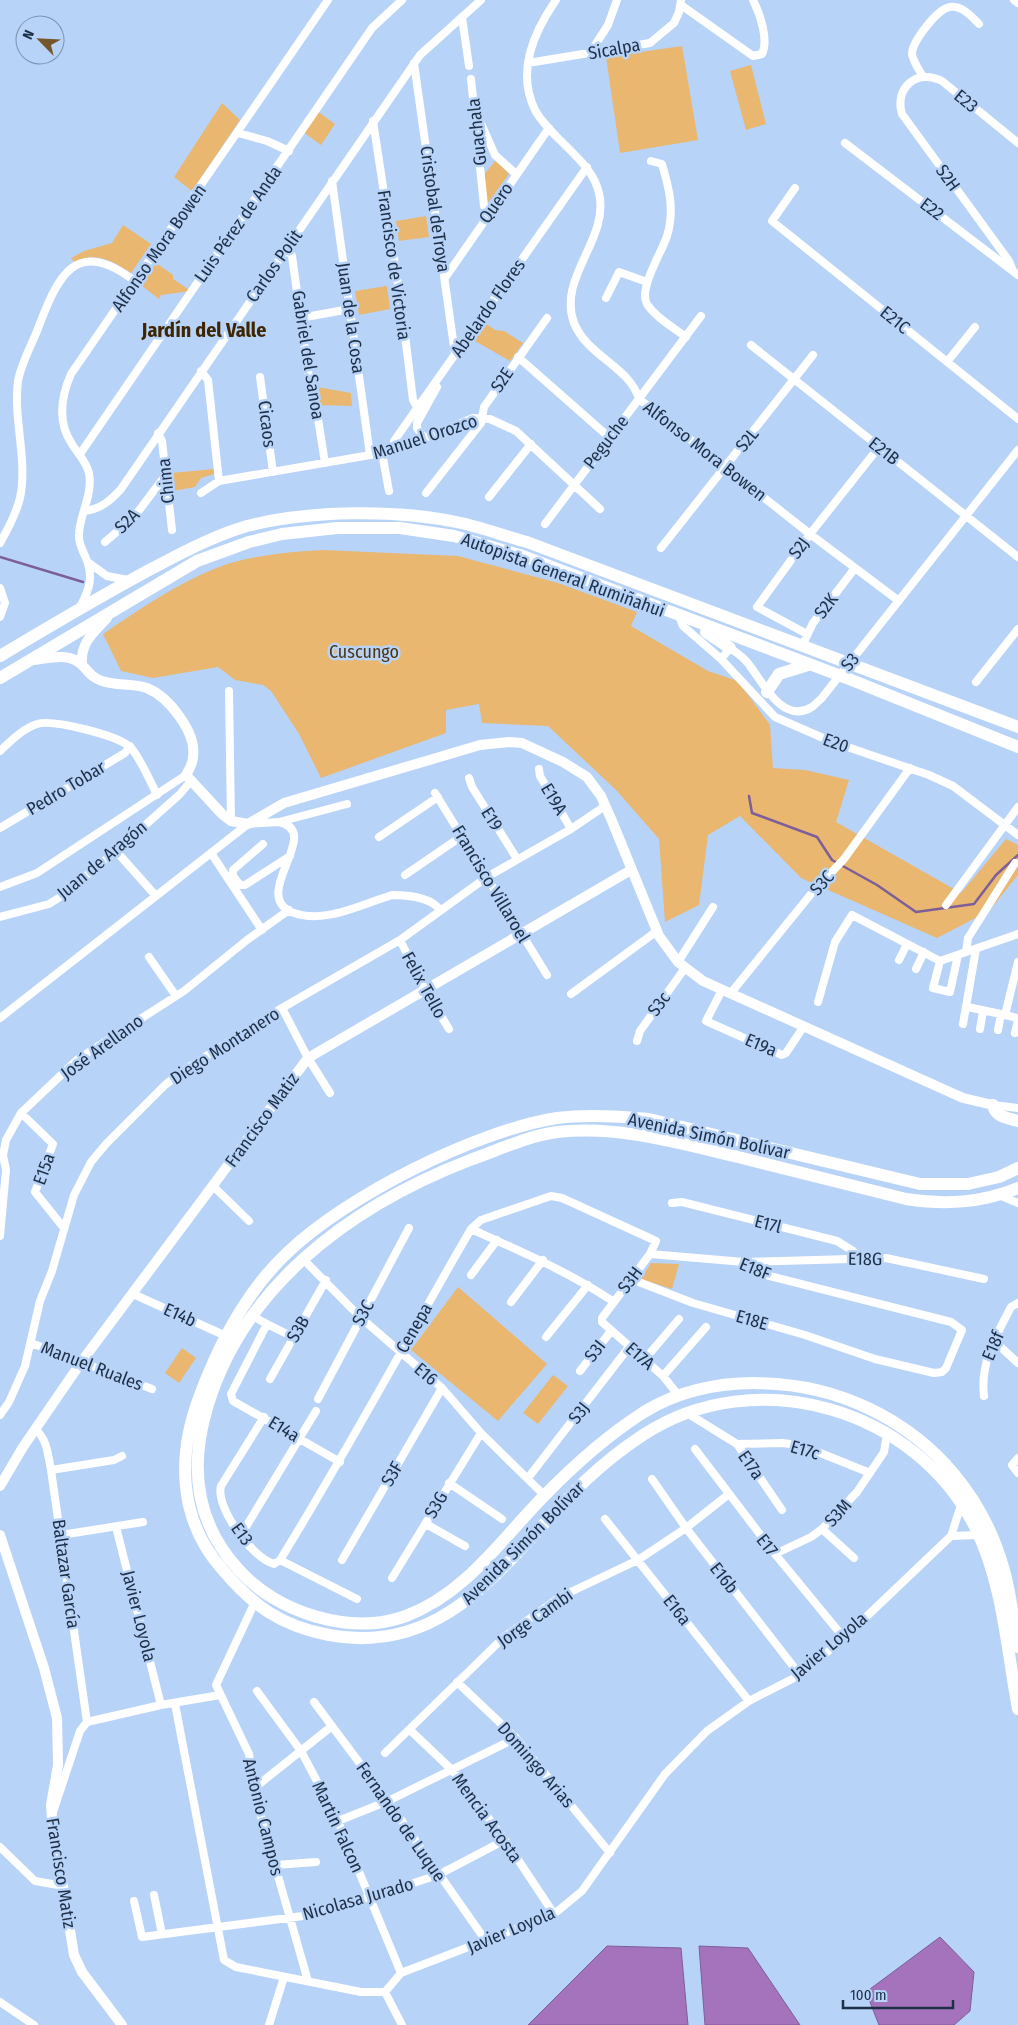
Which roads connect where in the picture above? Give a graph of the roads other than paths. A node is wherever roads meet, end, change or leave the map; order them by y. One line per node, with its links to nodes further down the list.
1 (328, 0): 22 (street, Alfonso Mora Bowen)
2 (402, 0): 25 (street, Luis Pérez de Anda)
3 (480, 0): 11 (street, Carlos Polit)
4 (556, 0): 14 (street, Alfonso Mora Bowen)
5 (617, 0): 13 (street)
6 (753, 0): 8 (street)
7 (1014, 0): 10 (street)
8 (681, 2): 13 (street, Sicalpa)
9 (952, 3): 12 (street); 17 (street)
10 (1018, 3)
11 (462, 17): 15 (street, Carlos Polit); 16 (street)
12 (979, 24)
13 (590, 53): 14 (street, Sicalpa)
14 (528, 63): 21 (street, Alfonso Mora Bowen)
15 (414, 64): 20 (street, Carlos Polit); 34 (street, Cristobal deTroya)
16 (469, 66)
17 (922, 76): 24 (street, E23); 33 (street, S2H)
18 (471, 79): 19 (street, Guachala)
19 (475, 114): 28 (street); 31 (street, Guachala)
20 (373, 121): 29 (street, Carlos Polit); 54 (street, Francisco de Victoria)
21 (549, 128): 27 (street, Alfonso Mora Bowen); 28 (street, Quero)
22 (238, 133): 25 (street); 35 (street, Alfonso Mora Bowen)
23 (845, 143): 33 (street, E22)
24 (1018, 143)
25 (288, 151): 65 (street, Luis Pérez de Anda)
26 (652, 161): 36 (street)
27 (586, 167): 45 (street, Abelardo Flores); 53 (street, Alfonso Mora Bowen)
28 (516, 174): 31 (street, Quero)
29 (332, 181): 32 (street, Carlos Polit); 38 (street, Juan de la Cosa)
30 (795, 188): 48 (street, E21C)
31 (488, 214): 34 (street, Quero)
32 (286, 248): 40 (street, Gabriel del Sanoa); 50 (street, Carlos Polit)
33 (1016, 273)
34 (445, 278): 45 (street, Cristobal deTroya)
35 (136, 282): 65 (street, Alfonso Mora Bowen); 84 (street)
36 (647, 282): 37 (street); 43 (street)
37 (606, 298)
38 (350, 309): 40 (street); 66 (street, Juan de la Cosa)
39 (701, 316): 43 (street, Peguche)
40 (300, 318): 67 (street, Gabriel del Sanoa)
41 (547, 318): 47 (street, S2E)
42 (976, 327): 48 (street)
43 (686, 337): 53 (street, Peguche)
44 (750, 345): 52 (street, E21B)
45 (456, 354): 49 (street, Abelardo Flores)
46 (813, 355): 52 (street, S2L)
47 (518, 357): 55 (street, S2E); 59 (street)
48 (947, 362): 56 (street, E21C)
49 (448, 366): 54 (street, Abelardo Flores); 58 (street)
50 (201, 370): 57 (street, Carlos Polit); 71 (street)
51 (260, 376): 69 (street, Cicaos)
52 (794, 380): 61 (street, E21B); 68 (street, S2L)
53 (639, 400): 59 (street, Peguche); 68 (street, Alfonso Mora Bowen)
54 (418, 407): 62 (street, Abelardo Flores)
55 (482, 417): 58 (street, Manuel Orozco); 60 (street, Manuel Orozco); 75 (street, S2E)
56 (1018, 419)
57 (158, 433): 70 (street, Chima); 78 (street, Carlos Polit)
58 (424, 438): 62 (street, Manuel Orozco)
59 (610, 438): 72 (street, Peguche)
60 (531, 444): 72 (street, Manuel Orozco); 76 (street)
61 (879, 447): 79 (street, E21B); 82 (street, S2J)
62 (392, 450): 64 (street, Manuel Orozco)
63 (1018, 450): 79 (street, S3)
64 (382, 453): 66 (street, Manuel Orozco); 73 (street)
65 (80, 454): 78 (street, Alfonso Mora Bowen)
66 (370, 455): 67 (street, Manuel Orozco)
67 (325, 463): 69 (street, Manuel Orozco)
68 (725, 467): 82 (street, Alfonso Mora Bowen); 85 (street, S2L)
69 (273, 472): 71 (street, Manuel Orozco)
70 (165, 476): 81 (street, Chima); 83 (street, S2A)
71 (219, 480): 74 (street, Manuel Orozco)
72 (573, 485): 77 (street, Manuel Orozco); 80 (street, Peguche)
73 (390, 491)
74 (201, 493)
75 (426, 493)
76 (489, 497)
77 (600, 509)
78 (84, 511): 87 (street)
79 (964, 517): 86 (street, E21B); 91 (street, S3)
80 (545, 524)
81 (172, 530)
82 (810, 534): 88 (street, Alfonso Mora Bowen); 98 (street, S2J)
83 (106, 542)
84 (0, 543)
85 (661, 548)
86 (1018, 557)
87 (88, 562): 89 (street); 92 (street)
88 (855, 568): 91 (street, Alfonso Mora Bowen); 98 (street, S2K)
89 (130, 580): 92 (highway, Autopista General Rumiñahui); 99 (highway, Autopista General Rumiñahui)
90 (0, 588): 95 (street)
91 (900, 601): 109 (street, S3)
92 (79, 608): 101 (highway, Autopista General Rumiñahui)
93 (114, 610): 94 (highway, Autopista General Rumiñahui); 103 (highway, Autopista General Rumiñahui); 104 (street)
94 (679, 616): 96 (highway, Autopista General Rumiñahui); 102 (street, E20)
95 (0, 617)
96 (705, 627): 100 (highway); 105 (highway, Autopista General Rumiñahui)
97 (1018, 629): 107 (street)
98 (807, 634): 99 (street, S2K)
99 (802, 646): 110 (highway, Autopista General Rumiñahui)
100 (730, 648): 102 (street); 109 (street, S3)
101 (0, 656)
102 (721, 659): 116 (street, E20)
103 (28, 661): 104 (street); 106 (highway, Autopista General Rumiñahui)
104 (82, 665): 118 (street)
105 (808, 665): 109 (highway); 111 (highway, Autopista General Rumiñahui)
106 (0, 678)
107 (976, 682)
108 (229, 691): 124 (street)
109 (767, 692)
110 (1018, 727)
111 (1005, 742): 113 (highway, Autopista General Rumiñahui); 115 (highway)
112 (130, 746): 114 (street); 120 (street); 128 (street, Pedro Tobar)
113 (1018, 747)
114 (0, 751)
115 (1018, 753)
116 (910, 768): 127 (street, E20); 167 (street, S3C)
117 (539, 769): 129 (street, E19A)
118 (188, 778): 120 (street); 124 (street); 134 (street, Juan de Aragón)
119 (469, 778): 137 (street, E19)
120 (157, 795): 142 (street)
121 (347, 804): 125 (street)
122 (605, 806): 126 (street); 129 (street, Diego Montanero); 139 (street)
123 (1018, 807): 127 (street)
124 (231, 821): 126 (street)
125 (279, 822): 126 (street); 136 (street)
126 (248, 824): 135 (street)
127 (1004, 825): 131 (street, E20); 144 (street)
128 (0, 828)
129 (572, 829): 137 (street, Diego Montanero)
130 (462, 836): 132 (street, Francisco Villaroel); 140 (street); 141 (street, Francisco Villaroel)
131 (1018, 836)
132 (379, 837)
133 (263, 844): 136 (street)
134 (116, 850): 143 (street); 148 (street, Juan de Aragón)
135 (211, 853): 143 (street); 149 (street)
136 (291, 855): 146 (street)
137 (516, 860): 141 (street, Diego Montanero)
138 (1015, 864): 157 (street)
139 (631, 870): 150 (street); 151 (street, Francisco Matiz)
140 (405, 875)
141 (487, 877): 147 (street, Diego Montanero); 151 (street, Francisco Villaroel)
142 (0, 887)
143 (156, 896): 175 (street)
144 (946, 905)
145 (713, 907): 163 (street, S3c)
146 (289, 910): 147 (street); 149 (street, José Arellano)
147 (440, 910): 153 (street, Diego Montanero)
148 (0, 917)
149 (262, 930): 169 (street, José Arellano)
150 (657, 932): 163 (street); 168 (street)
151 (522, 934): 165 (street, Francisco Villaroel); 166 (street, Francisco Matiz)
152 (1018, 934): 155 (street)
153 (400, 940): 166 (street, Felix Tello); 172 (street, Diego Montanero)
154 (907, 944): 156 (street); 160 (street); 170 (street)
155 (976, 949): 157 (street); 171 (street)
156 (924, 952): 161 (street); 164 (street)
157 (966, 952): 158 (street)
158 (958, 955): 161 (street); 161 (street)
159 (149, 957): 169 (street)
160 (899, 960)
161 (940, 961)
162 (1018, 962): 174 (street)
163 (682, 965): 167 (street); 184 (street, S3c)
164 (916, 969)
165 (546, 975)
166 (425, 990): 180 (street, Felix Tello); 185 (street, Francisco Matiz)
167 (726, 992): 177 (street, S3C); 179 (street)
168 (571, 994)
169 (176, 996): 189 (street, José Arellano)
170 (818, 1002)
171 (968, 1007): 173 (street); 178 (street)
172 (282, 1008): 185 (street); 198 (street, Diego Montanero)
173 (984, 1010): 174 (street); 181 (street)
174 (1003, 1015): 176 (street); 182 (street)
175 (0, 1018)
176 (1018, 1019): 183 (street)
177 (706, 1021): 179 (street, E19a)
178 (963, 1024)
179 (804, 1026): 187 (street)
180 (449, 1029)
181 (980, 1029)
182 (998, 1030)
183 (1015, 1033)
184 (637, 1041)
185 (308, 1058): 186 (street); 192 (street, Francisco Matiz)
186 (330, 1093)
187 (993, 1105): 188 (street); 190 (highway)
188 (1018, 1108)
189 (21, 1113): 198 (street, E15a); 201 (street, José Arellano)
190 (1018, 1121)
191 (1018, 1168): 224 (highway, Avenida Simón Bolívar)
192 (213, 1186): 197 (street); 213 (street, Francisco Matiz)
193 (1018, 1188): 194 (highway, Avenida Simón Bolívar)
194 (999, 1195): 195 (street); 204 (highway, Avenida Simón Bolívar)
195 (1018, 1203)
196 (672, 1204): 205 (street, E17l)
197 (249, 1221)
198 (64, 1228): 228 (street, Diego Montanero)
199 (409, 1228): 218 (street, S3C)
200 (471, 1229): 202 (street); 203 (street, S3H); 230 (street, Cenepa)
201 (0, 1236)
202 (497, 1240): 206 (street); 208 (street)
203 (650, 1254): 207 (street, E18F); 209 (street, S3H)
204 (302, 1258): 211 (street, E16); 217 (highway, Avenida Simón Bolívar)
205 (860, 1258): 207 (street, E18G); 210 (street, E18G)
206 (543, 1260): 212 (street); 214 (street)
207 (744, 1262): 231 (street, E18F)
208 (471, 1275)
209 (631, 1279): 215 (street, S3H); 231 (street, E18E)
210 (984, 1279)
211 (326, 1280): 218 (street, E16); 225 (street, S3B)
212 (588, 1284): 215 (street); 226 (street)
213 (133, 1294): 224 (street, E14b); 233 (street, Francisco Matiz)
214 (511, 1302)
215 (614, 1302): 219 (street, S3H)
216 (1018, 1303): 227 (street, E18f)
217 (252, 1316): 221 (street); 266 (highway, Avenida Simón Bolívar)
218 (360, 1317): 230 (street, E16); 242 (street, S3C)
219 (602, 1318): 223 (street, E17A)
220 (679, 1319): 232 (street)
221 (267, 1324): 225 (street); 246 (street, E14a)
222 (706, 1327): 236 (street)
223 (611, 1331): 229 (street, E17A); 235 (street, S3I)
224 (226, 1336): 289 (highway, Avenida Simón Bolívar)
225 (293, 1337): 237 (street, S3B)
226 (546, 1337)
227 (994, 1341): 234 (street); 241 (street, E18f)
228 (31, 1343): 233 (street, Manuel Ruales); 245 (street, Diego Montanero)
229 (629, 1347): 232 (street, E17A); 261 (street, S3J)
230 (400, 1352): 238 (street, E16); 257 (street, Cenepa)
231 (875, 1359)
232 (644, 1360): 236 (street, E17A)
233 (82, 1361): 239 (street, Manuel Ruales); 247 (street, Francisco Matiz)
234 (1018, 1364)
235 (580, 1371)
236 (663, 1376): 240 (street, E17A)
237 (270, 1379)
238 (442, 1388): 248 (street, E16); 284 (street, S3F)
239 (152, 1389)
240 (678, 1396): 266 (highway, Avenida Simón Bolívar); 291 (highway, Avenida Simón Bolívar)
241 (984, 1396)
242 (318, 1399)
243 (316, 1411): 250 (street)
244 (687, 1413): 249 (highway, Avenida Simón Bolívar); 251 (street, E17a); 289 (highway, Avenida Simón Bolívar)
245 (0, 1415)
246 (264, 1417): 250 (street, E14a); 278 (street, E13)
247 (36, 1430): 258 (street, Baltazar García); 264 (street, Francisco Matiz)
248 (481, 1433): 261 (street, E16); 263 (street, S3G)
249 (887, 1434): 252 (highway, Avenida Simón Bolívar); 254 (street, S3M)
250 (301, 1439): 257 (street, E14a); 278 (street)
251 (737, 1444): 259 (street, E17c); 268 (street, E17a)
252 (903, 1444): 254 (street); 267 (highway, Avenida Simón Bolívar)
253 (695, 1449): 265 (street, E17)
254 (884, 1452): 259 (street, S3M)
255 (122, 1456): 258 (street)
256 (1018, 1458): 260 (street)
257 (340, 1462): 286 (street, Cenepa)
258 (50, 1470): 276 (street, Baltazar García)
259 (870, 1473): 275 (street, S3M)
260 (1018, 1473)
261 (528, 1478): 266 (street, E16)
262 (652, 1479): 274 (street, E16b)
263 (449, 1483): 269 (street); 272 (street, S3G)
264 (0, 1486)
265 (728, 1494): 274 (street, Jorge Cambi); 282 (street, E17)
266 (544, 1495)
267 (961, 1504): 279 (highway, Avenida Simón Bolívar); 280 (street, Javier Loyola)
268 (782, 1510)
269 (502, 1519)
270 (605, 1519): 285 (street, E16a)
271 (143, 1522): 273 (street)
272 (426, 1524): 281 (street); 287 (street, S3G)
273 (116, 1527): 276 (street); 299 (street, Javier Loyola)
274 (686, 1528): 285 (street, Jorge Cambi); 292 (street, E16b)
275 (822, 1530): 282 (street, S3M); 283 (street)
276 (61, 1534): 301 (street, Baltazar García)
277 (0, 1535): 310 (street, Francisco Matiz)
278 (241, 1535): 286 (street, E13)
279 (979, 1535): 280 (street); 300 (highway, Avenida Simón Bolívar)
280 (951, 1536): 290 (street, Javier Loyola)
281 (465, 1546)
282 (775, 1554): 290 (street, E17)
283 (854, 1558)
284 (342, 1560)
285 (638, 1560): 293 (street, Jorge Cambi); 296 (street, E16a)
286 (277, 1562): 288 (street, E13)
287 (392, 1578)
288 (357, 1599)
289 (254, 1604): 295 (street)
290 (844, 1638): 292 (street, Javier Loyola)
291 (1018, 1647)
292 (800, 1675): 296 (street, Javier Loyola)
293 (457, 1682): 303 (street, Jorge Cambi); 304 (street, Domingo Arias)
294 (257, 1691): 305 (street, Martin Falcon)
295 (220, 1695): 298 (street); 308 (street, Antonio Campos)
296 (749, 1701): 314 (street, Javier Loyola)
297 (314, 1702): 302 (street, Fernando de Luque)
298 (176, 1704): 299 (street); 324 (street)
299 (161, 1705): 301 (street)
300 (1018, 1709)
301 (87, 1722): 310 (street)
302 (332, 1726): 305 (street); 309 (street, Fernando de Luque)
303 (410, 1730): 306 (street, Jorge Cambi); 307 (street, Mencia Acosta)
304 (516, 1738): 307 (street); 314 (street, Domingo Arias)
305 (302, 1751): 308 (street); 311 (street, Martin Falcon)
306 (385, 1753)
307 (452, 1770): 309 (street); 312 (street, Mencia Acosta)
308 (253, 1789): 316 (street, Antonio Campos)
309 (388, 1801): 311 (street); 317 (street, Fernando de Luque)
310 (52, 1818): 318 (street, Francisco Matiz)
311 (338, 1821): 320 (street, Martin Falcon)
312 (505, 1840): 317 (street, Nicolasa Jurado); 322 (street, Mencia Acosta)
313 (0, 1847): 318 (street)
314 (610, 1853): 322 (street, Javier Loyola)
315 (316, 1862): 316 (street)
316 (275, 1865): 323 (street, Antonio Campos)
317 (438, 1875): 320 (street, Nicolasa Jurado); 326 (street, Fernando de Luque)
318 (64, 1886): 333 (street, Francisco Matiz)
319 (154, 1895): 325 (street)
320 (370, 1898): 323 (street, Nicolasa Jurado); 327 (street, Martin Falcon)
321 (134, 1901): 325 (street, Nicolasa Jurado)
322 (554, 1914): 326 (street, Javier Loyola)
323 (289, 1918): 324 (street, Nicolasa Jurado); 329 (street, Antonio Campos)
324 (218, 1926): 325 (street, Nicolasa Jurado); 328 (street)
325 (162, 1934)
326 (486, 1941): 327 (street, Javier Loyola)
327 (401, 1973): 330 (street, Javier Loyola)
328 (284, 1976): 329 (street); 334 (street)
329 (308, 1982): 330 (street)
330 (385, 1992): 335 (street)
331 (0, 2002): 332 (street)
332 (34, 2025)
333 (122, 2025)
334 (269, 2025)
335 (402, 2025)

